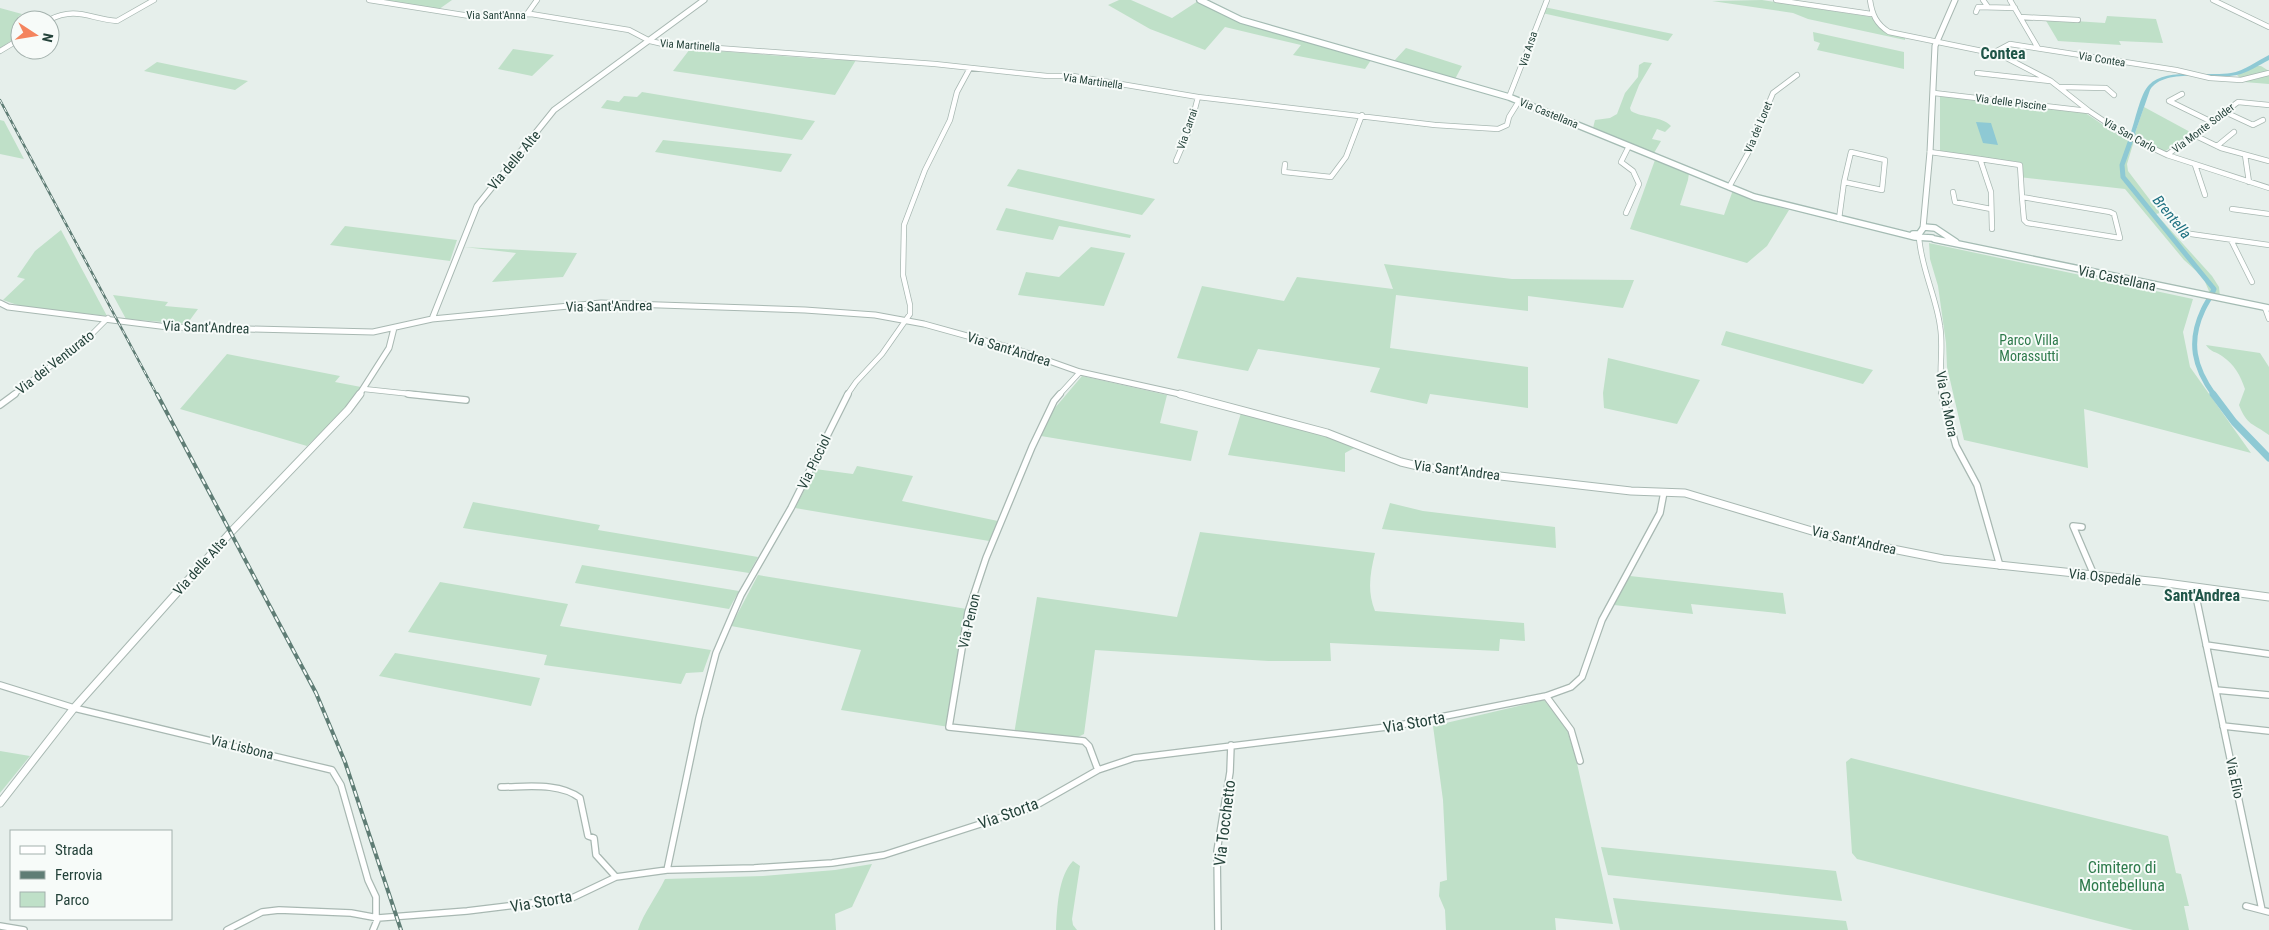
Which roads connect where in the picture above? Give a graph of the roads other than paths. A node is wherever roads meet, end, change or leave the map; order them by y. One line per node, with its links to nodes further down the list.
1 (154, 0): 16 (street)
2 (369, 0): 17 (street, Via Sant'Anna)
3 (537, 0): 17 (street)
4 (704, 0): 22 (street, Via delle Alte)
5 (1200, 0): 36 (main road, Via Castellana)
6 (1547, 0): 36 (street, Via Arsa)
7 (1776, 0): 18 (street)
8 (1870, 0): 18 (street)
9 (1955, 0): 23 (street)
10 (1983, 0): 13 (street)
11 (2010, 0): 14 (street)
12 (2212, 0): 21 (street)
13 (1988, 7): 14 (street); 15 (street)
14 (2015, 8): 19 (street)
15 (1976, 12)
16 (60, 14)
17 (526, 14): 22 (street, Via Sant'Anna)
18 (1871, 14): 23 (street, Via Contea)
19 (2020, 16): 20 (street); 24 (street)
20 (2078, 20)
21 (2269, 27)
22 (650, 42): 26 (street, Via Martinella); 83 (street, Via delle Alte)
23 (1936, 42): 25 (street, Via Contea); 32 (street)
24 (2038, 48): 25 (street, Via Contea); 28 (street, Via Contea)
25 (1995, 52): 30 (street, Via San Carlo)
26 (970, 68): 35 (street, Via Martinella); 85 (street)
27 (1977, 72): 30 (street)
28 (2269, 73)
29 (1797, 75): 58 (street, Via dei Loret)
30 (2051, 81): 31 (street, Via San Carlo)
31 (2059, 88): 34 (street); 39 (street, Via San Carlo)
32 (1934, 93): 39 (street, Via delle Piscine); 48 (street)
33 (2182, 94): 43 (street)
34 (2114, 95)
35 (1198, 97): 41 (street, Via Martinella); 52 (street, Via Carrai)
36 (1509, 97): 37 (main road, Via Castellana)
37 (1519, 101): 41 (street, Via Martinella); 46 (main road, Via Castellana)
38 (2269, 105): 40 (street, Via Monte Solder)
39 (2089, 111): 49 (street, Via San Carlo)
40 (2225, 112): 42 (street); 43 (street, Via Monte Solder)
41 (1362, 115): 54 (street)
42 (2262, 120)
43 (2212, 122): 45 (street, Via Monte Solder)
44 (2234, 132): 47 (street)
45 (2194, 134): 47 (street); 49 (street, Via Monte Solder)
46 (1629, 146): 58 (main road, Via Castellana); 65 (street)
47 (2217, 146): 50 (street)
48 (1930, 152): 51 (street); 66 (street)
49 (2167, 155): 55 (street, Via San Carlo)
50 (2245, 155): 53 (street); 57 (street)
51 (1980, 159): 62 (street); 63 (street)
52 (1176, 161)
53 (2269, 161)
54 (1285, 164)
55 (2195, 165): 57 (street, Via San Carlo); 61 (street)
56 (1844, 182): 56 (street); 68 (street)
57 (2249, 182): 59 (street, Via San Carlo)
58 (1729, 187): 68 (main road, Via Castellana)
59 (2269, 188)
60 (1953, 192): 63 (street)
61 (2205, 195)
62 (2022, 196): 62 (street)
63 (1991, 209): 70 (street)
64 (2232, 209): 67 (street)
65 (1626, 213)
66 (1925, 214): 69 (street); 72 (street)
67 (2269, 214)
68 (1839, 218): 71 (main road, Via Castellana)
69 (1922, 229): 71 (main road, Via Castellana); 72 (main road, Via Castellana); 75 (main road)
70 (1992, 229)
71 (1896, 231): 74 (main road, Via Castellana)
72 (1940, 231): 75 (main road); 78 (main road, Via Castellana)
73 (2184, 233): 76 (street)
74 (1919, 237): 75 (main road, Via Castellana); 93 (street, Via Cà Mora)
75 (1933, 238): 78 (main road, Via Castellana)
76 (2231, 240): 77 (street); 79 (street)
77 (2269, 245)
78 (1965, 246): 81 (main road, Via Castellana)
79 (2252, 282)
80 (0, 303): 82 (street, Via Sant'Andrea)
81 (2267, 308): 84 (street)
82 (109, 318): 86 (street, Via Sant'Andrea); 90 (street, Via dei Venturato)
83 (432, 319): 85 (street, Via Sant'Andrea); 86 (street, Via Sant'Andrea)
84 (2269, 319)
85 (906, 320): 87 (street, Via Sant'Andrea); 111 (street, Via Picciol)
86 (394, 328): 88 (street, Via delle Alte)
87 (1080, 372): 91 (street, Via Sant'Andrea); 108 (street, Via Penon)
88 (364, 389): 89 (street); 103 (street, Via delle Alte)
89 (466, 400)
90 (0, 405)
91 (1664, 492): 93 (street, Via Sant'Andrea); 102 (street, Via Storta)
92 (2082, 527): 94 (street)
93 (2000, 566): 94 (street, Via Ospedale)
94 (2094, 575): 95 (street, Via Ospedale)
95 (2194, 587): 96 (street, Via Ospedale); 97 (street, Via Elio)
96 (2269, 597)
97 (2206, 646): 98 (street); 100 (street, Via Elio)
98 (2269, 654)
99 (0, 685): 103 (street, Via Lisbona)
100 (2216, 690): 101 (street); 104 (street, Via Elio)
101 (2269, 695)
102 (1546, 696): 106 (street, Via Storta); 107 (street)
103 (74, 708): 110 (street, Via delle Alte); 115 (street, Via Lisbona)
104 (2224, 726): 105 (street); 114 (street, Via Elio)
105 (2269, 731)
106 (1231, 746): 108 (street, Via Storta); 120 (street, Via Tocchetto)
107 (1580, 761)
108 (1098, 770): 111 (street, Via Storta)
109 (501, 787): 112 (street)
110 (0, 803)
111 (667, 870): 112 (street, Via Storta)
112 (616, 877): 115 (street, Via Storta)
113 (2246, 906): 114 (street)
114 (2266, 911)
115 (377, 917): 118 (street, Via Storta); 119 (street)
116 (0, 926): 117 (street)
117 (24, 930)
118 (227, 930)
119 (372, 930)
120 (1218, 930)

